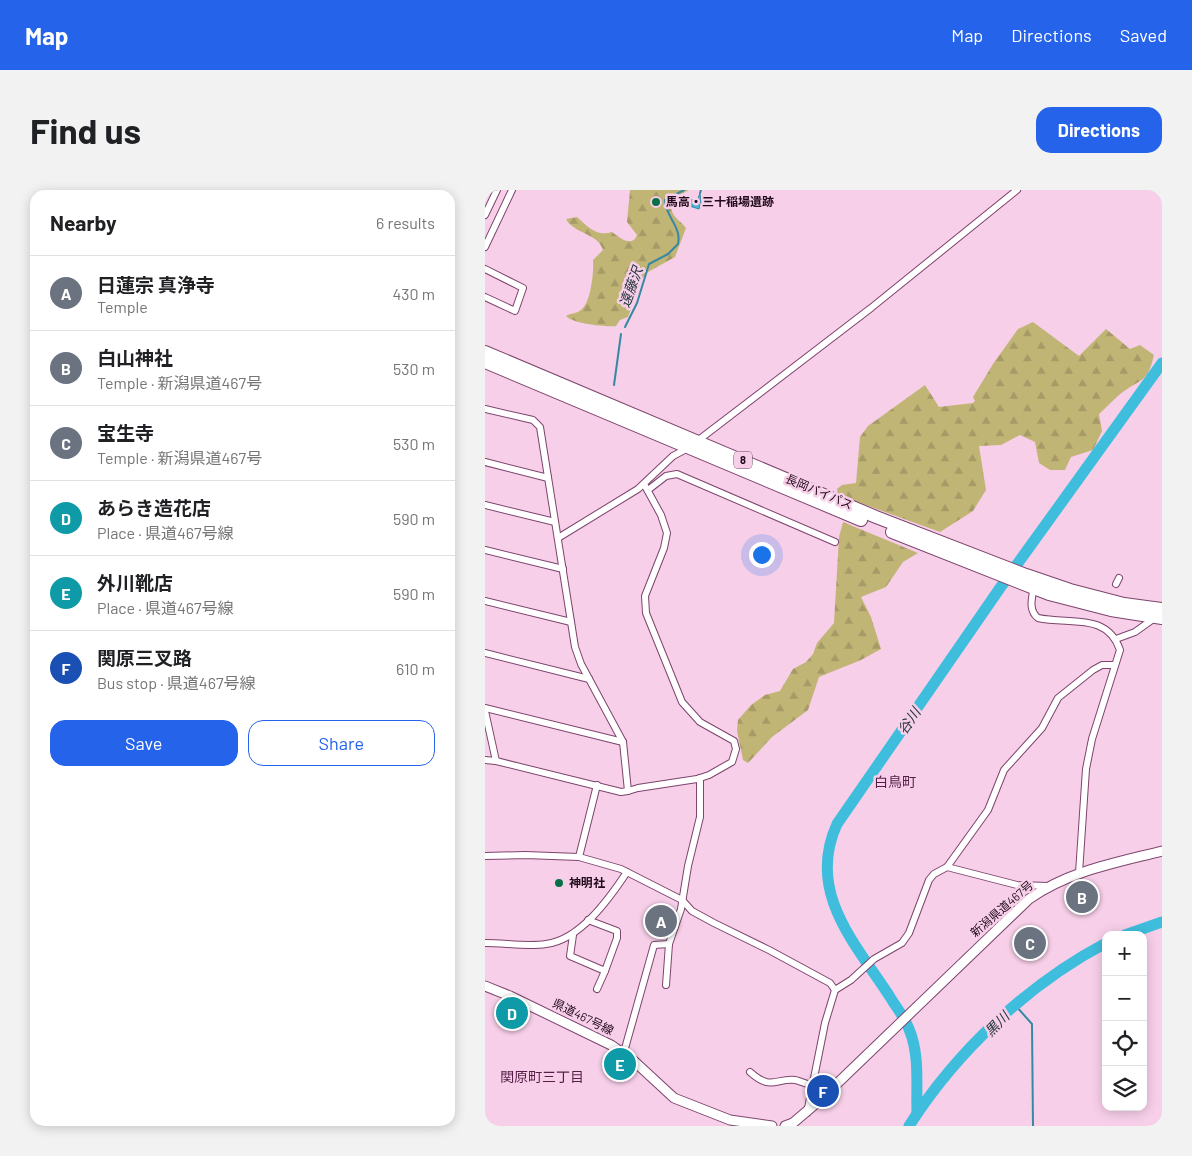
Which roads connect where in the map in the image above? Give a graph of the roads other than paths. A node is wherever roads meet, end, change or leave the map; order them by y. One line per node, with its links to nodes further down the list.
1 (497, 190): 4 (street)
2 (512, 190): 5 (street)
3 (1017, 190): 11 (street)
4 (485, 215)
5 (485, 247)
6 (485, 269): 7 (street)
7 (485, 297)
8 (485, 352): 11 (highway, 長岡バイパス / 8)
9 (485, 362): 11 (highway, 長岡バイパス / 8)
10 (485, 409): 13 (street)
11 (694, 444): 14 (street); 21 (highway, 長岡バイパス / 8)
12 (485, 462): 13 (street)
13 (548, 478): 16 (street)
14 (646, 487): 17 (street); 18 (street); 35 (street)
15 (485, 505): 16 (street)
16 (555, 522): 17 (street)
17 (558, 538): 20 (street)
18 (835, 542)
19 (485, 550): 20 (street)
20 (563, 569): 26 (street)
21 (1029, 583): 22 (highway, 長岡バイパス / 8); 25 (highway, 長岡バイパス / 8); 27 (street)
22 (1070, 590): 23 (highway); 25 (highway, 長岡バイパス / 8)
23 (1162, 600)
24 (485, 601): 26 (street)
25 (1160, 614): 27 (street)
26 (571, 622): 30 (street)
27 (1116, 639): 29 (street)
28 (485, 653): 30 (street)
29 (1115, 665): 41 (street); 43 (street)
30 (589, 679): 32 (street)
31 (485, 709): 32 (street); 34 (street)
32 (623, 742): 37 (street)
33 (485, 760): 34 (street)
34 (496, 761): 36 (street)
35 (701, 778): 37 (street); 45 (street)
36 (597, 785): 37 (street); 40 (street)
37 (628, 791)
38 (1162, 851): 43 (main road, 新潟県道467号)
39 (485, 856): 40 (street)
40 (579, 857): 42 (street)
41 (947, 867): 44 (street); 54 (street)
42 (627, 872): 45 (street); 46 (street)
43 (1079, 873): 44 (main road, 新潟県道467号)
44 (1049, 886): 58 (main road, 新潟県道467号)
45 (682, 900): 49 (street); 54 (street)
46 (588, 920): 47 (street); 50 (street)
47 (573, 935): 48 (street); 50 (street)
48 (485, 943)
49 (669, 944): 51 (street); 55 (street)
50 (605, 971): 53 (street)
51 (667, 985)
52 (485, 986): 55 (main road, 県道467号線)
53 (597, 989)
54 (835, 990): 57 (street)
55 (624, 1052): 59 (main road, 県道467号線)
56 (750, 1072): 57 (street)
57 (811, 1085): 58 (street)
58 (807, 1113): 61 (main road)
59 (745, 1125): 60 (main road, 県道467号線)
60 (772, 1126)
61 (786, 1126)

